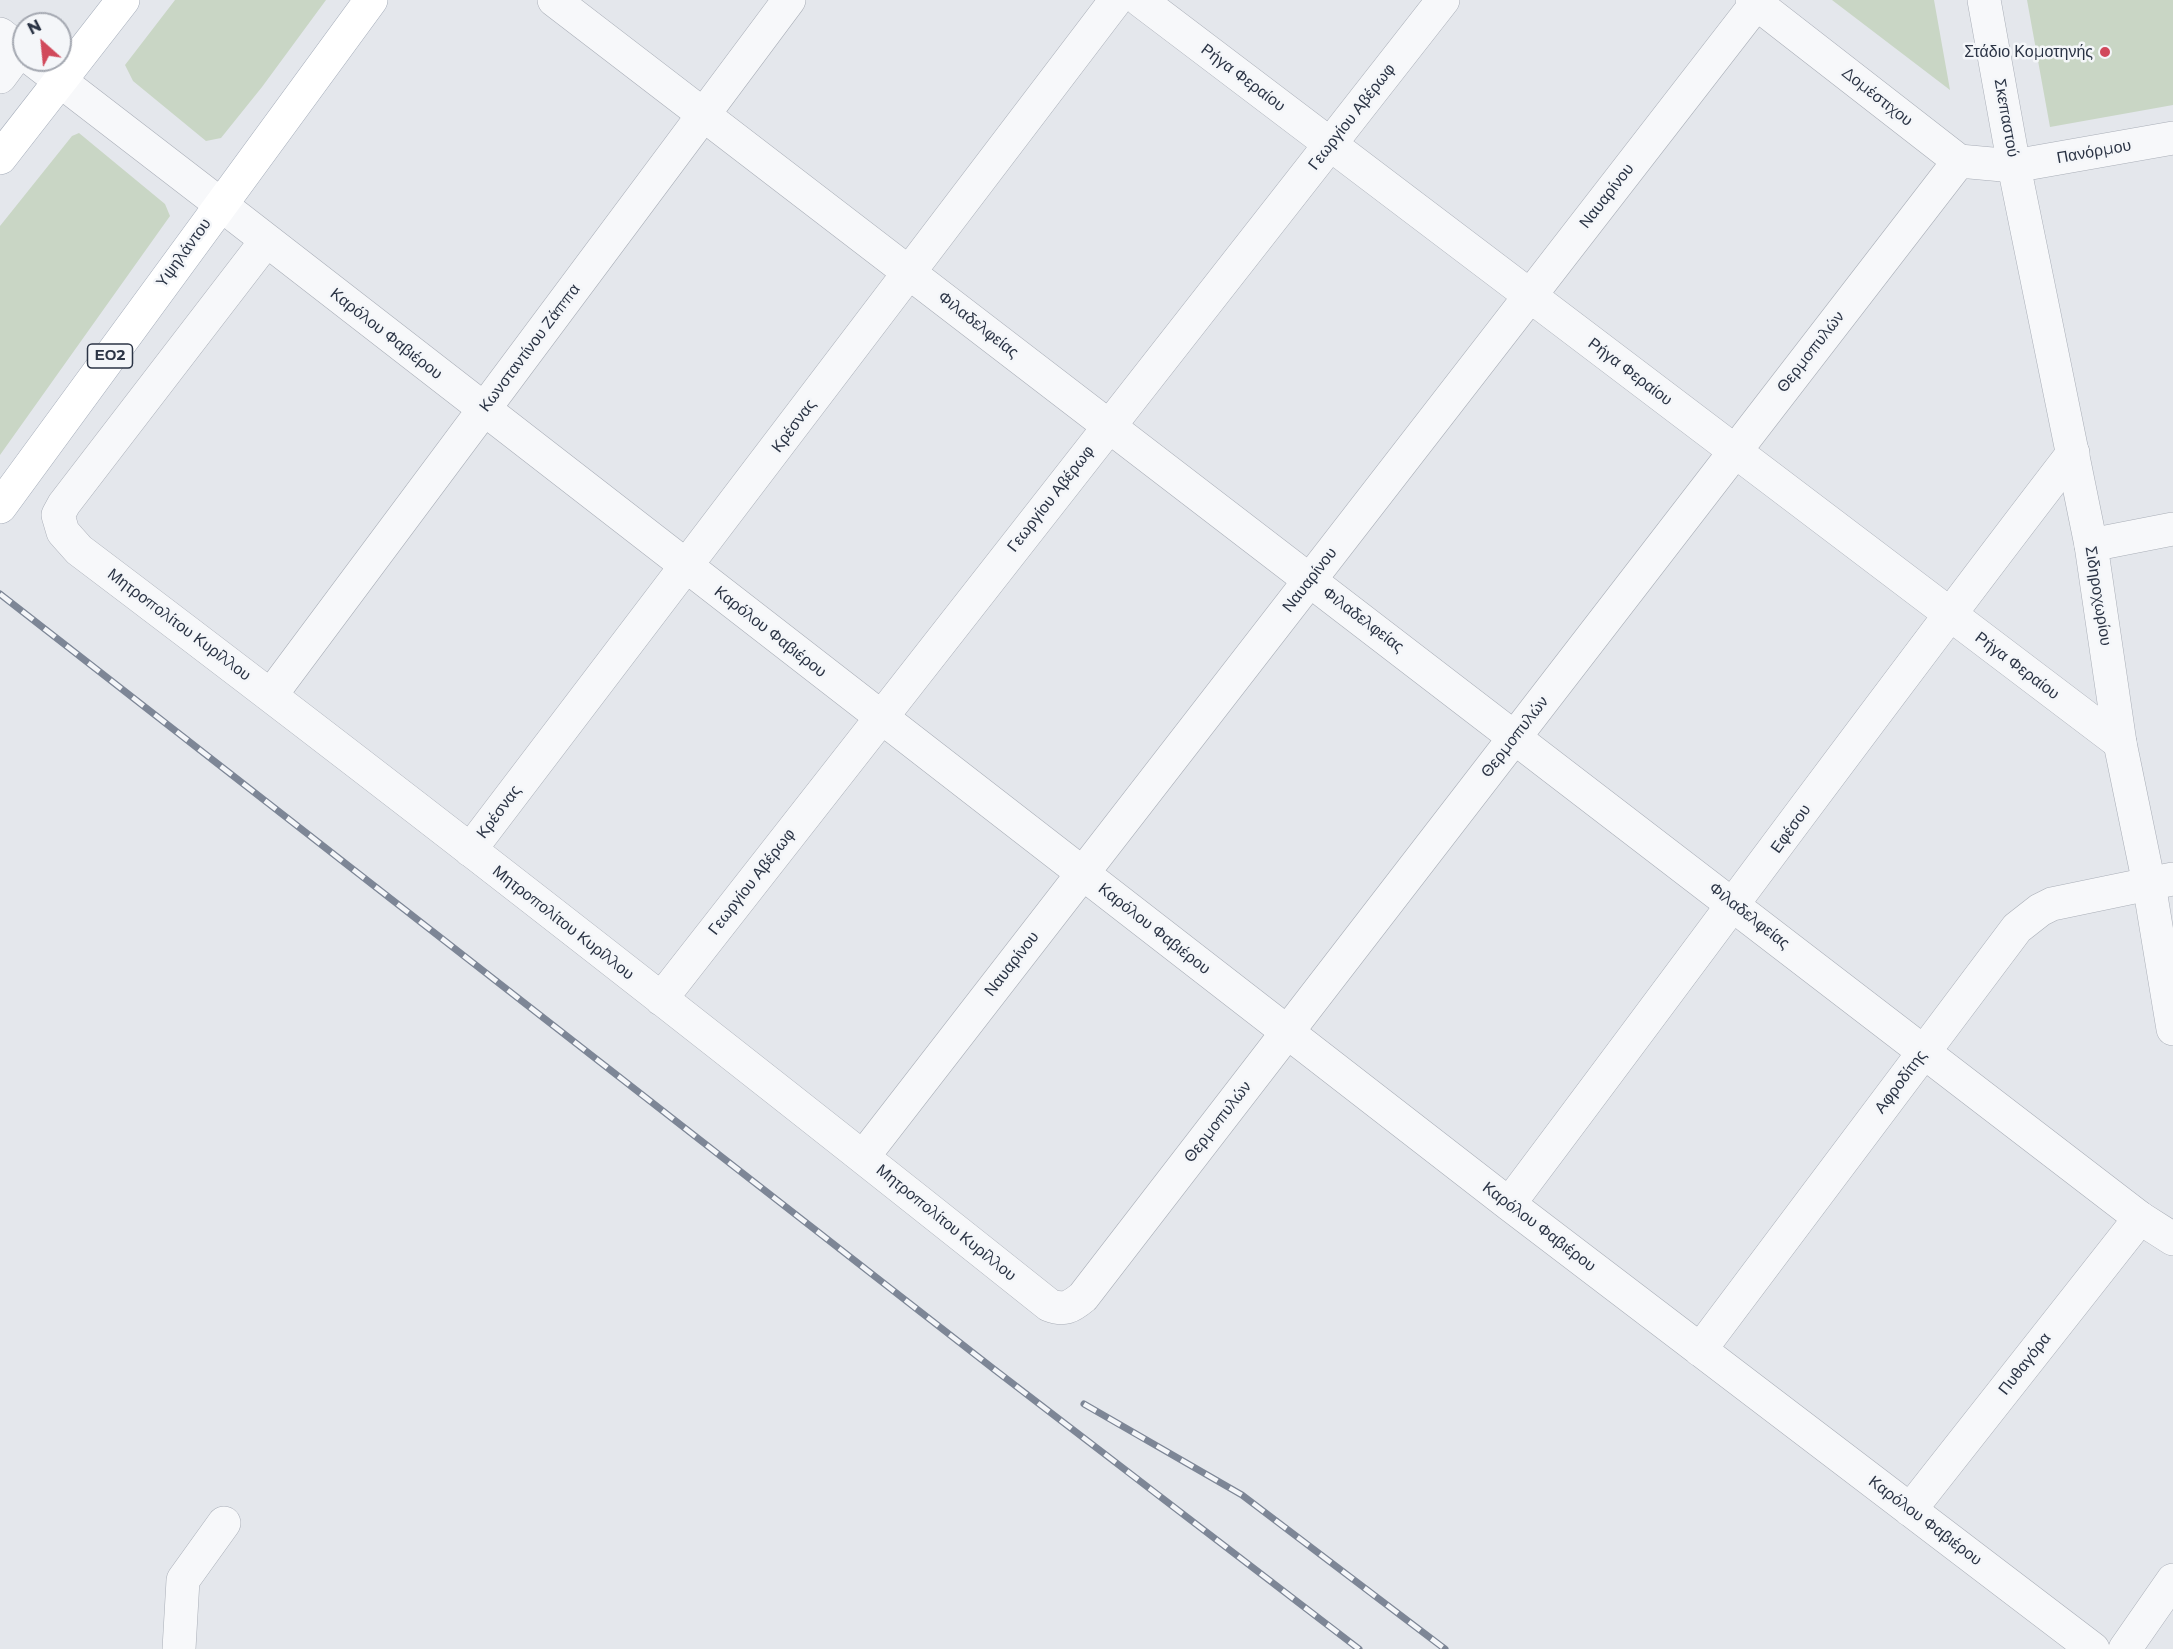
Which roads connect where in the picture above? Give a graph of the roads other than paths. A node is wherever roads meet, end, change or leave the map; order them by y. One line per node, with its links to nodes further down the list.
1 (123, 0): 13 (main road)
2 (371, 0): 20 (main road, Υψηλάντου / ΕΟ2)
3 (554, 0): 14 (street, Φιλαδελφείας)
4 (789, 0): 14 (street, Κωνσταντίνου Ζάππα)
5 (1116, 0): 22 (street, Κρέσνας)
6 (1140, 0): 16 (street, Ρήγα Φεραίου)
7 (1443, 0): 16 (street, Γεωργίου Αβέρωφ)
8 (1984, 0): 19 (street, Σκεπαστού)
9 (1754, 2): 18 (street, Δομέστιχου); 23 (street, Ναυαρίνου)
10 (12, 59): 12 (street)
11 (48, 72): 13 (street, Καρόλου Φαβιέρου)
12 (0, 77)
13 (60, 81): 17 (main road); 20 (street, Καρόλου Φαβιέρου)
14 (703, 114): 22 (street, Φιλαδελφείας); 24 (street, Κωνσταντίνου Ζάππα)
15 (2173, 138): 19 (street, Πανόρμου)
16 (1330, 144): 23 (street, Ρήγα Φεραίου); 25 (street, Γεωργίου Αβέρωφ)
17 (0, 158)
18 (1959, 161): 19 (street); 26 (street, Θερμοπυλών)
19 (2014, 166): 27 (street, Σιδηροχωρίου)
20 (219, 204): 21 (street, Καρόλου Φαβιέρου); 28 (main road, Υψηλάντου / ΕΟ2)
21 (266, 241): 24 (street, Καρόλου Φαβιέρου); 34 (street, Μητροπολίτου Κυρίλλου)
22 (909, 272): 25 (street, Φιλαδελφείας); 31 (street, Κρέσνας)
23 (1530, 296): 26 (street, Ρήγα Φεραίου); 32 (street, Ναυαρίνου)
24 (484, 410): 31 (street, Καρόλου Φαβιέρου); 34 (street, Κωνσταντίνου Ζάππα)
25 (1109, 426): 32 (street, Φιλαδελφείας); 35 (street, Γεωργίου Αβέρωφ)
26 (1735, 452): 33 (street, Ρήγα Φεραίου); 36 (street, Θερμοπυλών)
27 (2073, 453): 30 (street, Σιδηροχωρίου); 33 (street, Εφέσου)
28 (0, 507)
29 (2173, 529): 30 (street)
30 (2091, 545): 37 (street, Σιδηροχωρίου)
31 (687, 567): 35 (street, Καρόλου Φαβιέρου); 38 (street, Κρέσνας)
32 (1310, 580): 36 (street, Φιλαδελφείας); 39 (street, Ναυαρίνου)
33 (1949, 614): 37 (street, Ρήγα Φεραίου); 41 (street, Εφέσου)
34 (271, 695): 38 (street, Μητροπολίτου Κυρίλλου)
35 (880, 717): 39 (street, Καρόλου Φαβιέρου); 42 (street, Γεωργίου Αβέρωφ)
36 (1515, 737): 41 (street, Φιλαδελφείας); 44 (street, Θερμοπυλών)
37 (2120, 744): 40 (street, Σιδηροχωρίου)
38 (470, 850): 42 (street, Μητροπολίτου Κυρίλλου)
39 (1082, 873): 44 (street, Καρόλου Φαβιέρου); 46 (street, Ναυαρίνου)
40 (2161, 881): 43 (street, Σιδηροχωρίου); 45 (street, Αφροδίτης)
41 (1734, 905): 45 (street, Φιλαδελφείας); 47 (street, Εφέσου)
42 (661, 999): 46 (street, Μητροπολίτου Κυρίλλου)
43 (2173, 1029)
44 (1287, 1032): 47 (street, Καρόλου Φαβιέρου); 50 (street, Θερμοπυλών)
45 (1924, 1051): 48 (street, Φιλαδελφείας); 51 (street, Αφροδίτης)
46 (863, 1157): 50 (street, Μητροπολίτου Κυρίλλου)
47 (1509, 1204): 51 (street, Καρόλου Φαβιέρου)
48 (2140, 1218): 49 (street, Φιλαδελφείας); 52 (street, Πυθαγόρα)
49 (2173, 1239)
50 (1066, 1309)
51 (1700, 1350): 52 (street, Καρόλου Φαβιέρου)
52 (1911, 1510): 56 (street, Καρόλου Φαβιέρου)
53 (224, 1522): 55 (street)
54 (2173, 1580): 57 (street)
55 (179, 1649)
56 (2093, 1649)
57 (2126, 1649)

